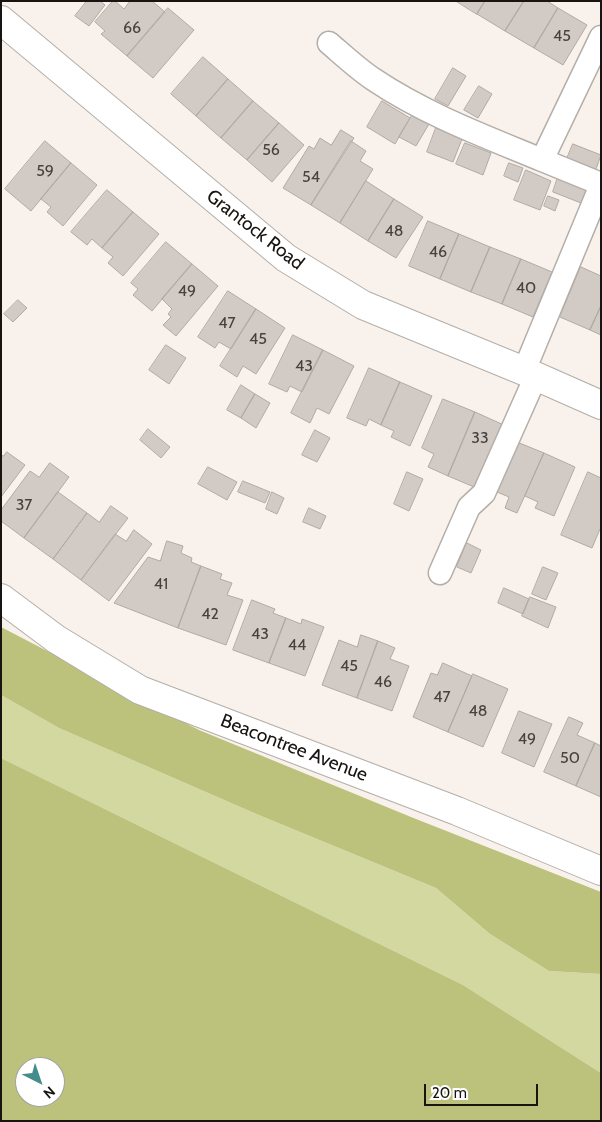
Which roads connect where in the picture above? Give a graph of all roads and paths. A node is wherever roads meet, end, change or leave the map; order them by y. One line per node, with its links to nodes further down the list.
1 (1, 20): 6 (street, Grantock Road)
2 (601, 37): 4 (lane)
3 (329, 43): 4 (lane)
4 (542, 160): 5 (lane)
5 (601, 184): 6 (lane)
6 (530, 373): 7 (street, Grantock Road); 8 (lane)
7 (601, 405)
8 (440, 573)
9 (1, 598): 10 (street, Beacontree Avenue)
10 (601, 871)

